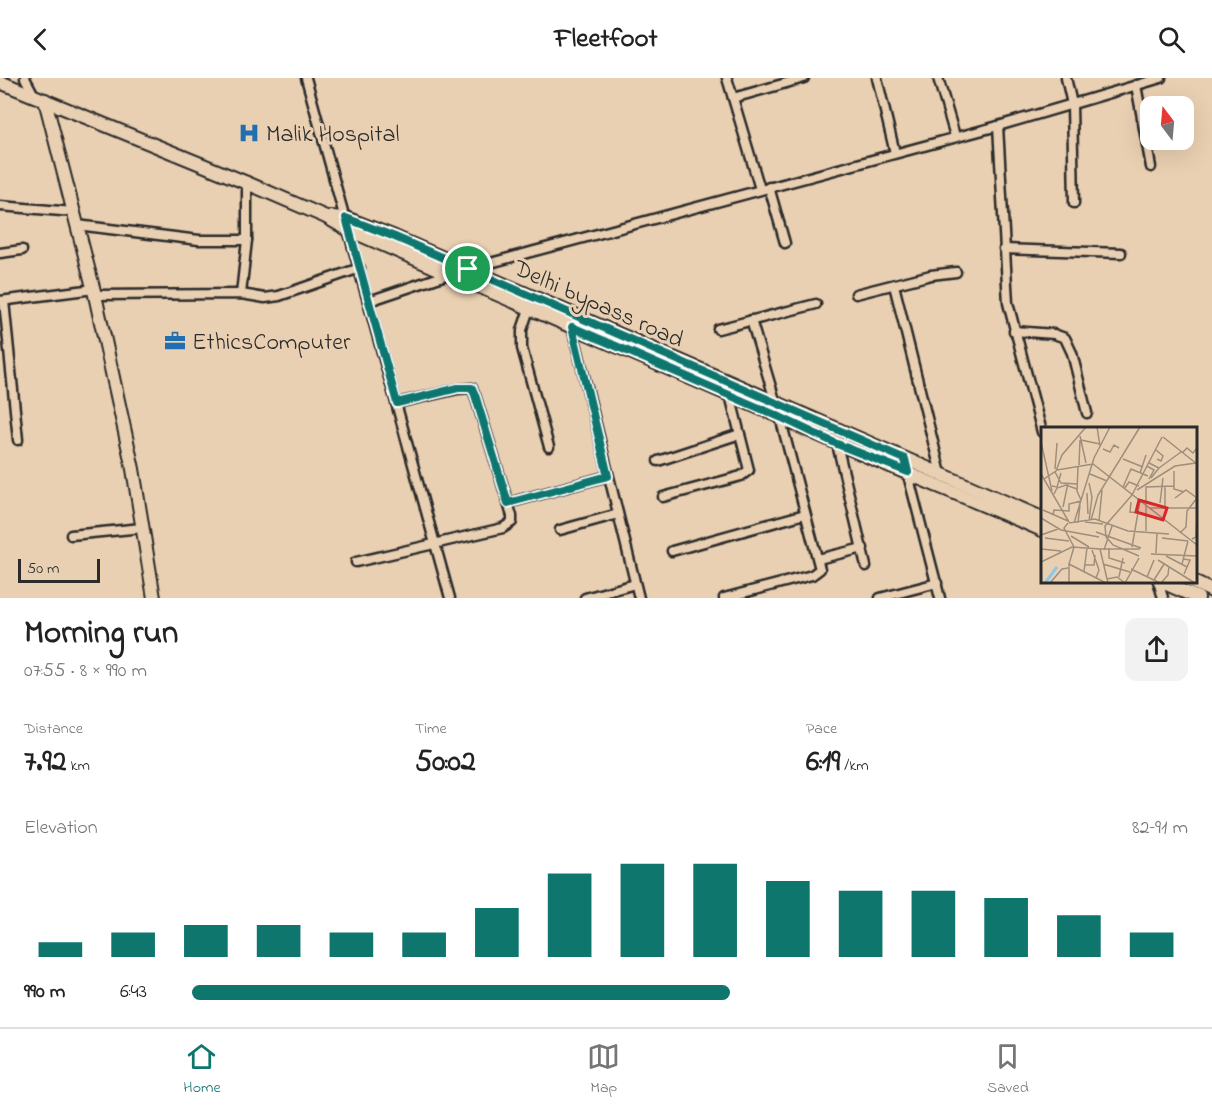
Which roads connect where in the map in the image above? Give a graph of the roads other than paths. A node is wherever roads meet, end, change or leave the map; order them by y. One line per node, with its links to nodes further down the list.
1 (25, 78): 12 (street)
2 (306, 78): 24 (street)
3 (727, 78): 13 (street)
4 (804, 78): 13 (street)
5 (877, 78): 17 (street)
6 (938, 78): 16 (street)
7 (1066, 78): 14 (street)
8 (1161, 78): 9 (street)
9 (1146, 80): 11 (street)
10 (0, 82): 12 (main road)
11 (1136, 85): 14 (street); 18 (street)
12 (40, 98): 19 (main road); 23 (main road)
13 (733, 98): 20 (street)
14 (1072, 104): 15 (street); 21 (street)
15 (998, 126): 16 (street); 28 (street)
16 (955, 136): 17 (street)
17 (895, 153): 20 (street)
18 (1151, 167)
19 (247, 183): 24 (main road, Delhi bypass road); 26 (street)
20 (765, 188): 27 (street); 33 (street)
21 (1074, 203)
22 (0, 206): 23 (street)
23 (74, 212): 25 (main road)
24 (347, 224): 32 (street); 33 (main road, Delhi bypass road); 35 (main road, Delhi bypass road)
25 (77, 225): 26 (street); 37 (main road)
26 (247, 240): 38 (street)
27 (785, 243)
28 (1004, 249): 31 (street); 47 (street)
29 (22, 250): 30 (street)
30 (0, 253)
31 (1121, 253)
32 (360, 268): 38 (street); 41 (street)
33 (468, 269): 50 (main road, Delhi bypass road)
34 (956, 272): 36 (street)
35 (448, 274): 41 (street); 43 (main road, Delhi bypass road)
36 (894, 285): 39 (street); 62 (street)
37 (94, 292): 38 (street); 40 (street); 71 (main road)
38 (241, 294)
39 (856, 294)
40 (2, 301): 56 (street)
41 (369, 302): 49 (street)
42 (816, 304): 44 (street)
43 (529, 309): 45 (main road, Delhi bypass road); 58 (street)
44 (751, 320): 46 (street); 50 (street)
45 (572, 327): 48 (main road, Delhi bypass road); 63 (street)
46 (718, 329)
47 (1014, 331): 51 (street); 53 (street)
48 (730, 395): 52 (main road, Delhi bypass road); 55 (street)
49 (397, 403): 67 (street); 75 (street)
50 (775, 403): 52 (street); 54 (main road, Delhi bypass road)
51 (1087, 413)
52 (780, 417): 57 (main road, Delhi bypass road); 69 (street)
53 (1041, 428)
54 (845, 433): 57 (street); 59 (main road, Delhi bypass road)
55 (740, 434): 60 (street); 65 (street)
56 (18, 441)
57 (837, 444): 61 (main road, Delhi bypass road); 76 (street)
58 (549, 447)
59 (905, 459): 61 (street); 62 (main road, Delhi bypass road)
60 (658, 461)
61 (908, 472): 64 (main road, Delhi bypass road); 81 (street)
62 (941, 474): 64 (main road, Delhi bypass road)
63 (608, 476): 67 (street); 68 (street)
64 (955, 486): 66 (main road, Delhi bypass road)
65 (663, 497)
66 (990, 502): 70 (main road, Delhi bypass road); 72 (main road, Delhi bypass road)
67 (508, 503): 75 (street)
68 (618, 514): 73 (street); 85 (street)
69 (805, 514): 77 (street); 78 (street)
70 (1041, 518)
71 (142, 528): 74 (street); 87 (main road)
72 (1041, 529)
73 (560, 530)
74 (71, 535)
75 (435, 543): 79 (street); 88 (street)
76 (863, 548): 78 (street); 80 (street)
77 (672, 551)
78 (818, 559): 91 (street)
79 (356, 562)
80 (866, 566)
81 (936, 583): 92 (street); 93 (street)
82 (1159, 583): 94 (street)
83 (1161, 583): 95 (main road)
84 (1193, 583): 86 (main road)
85 (635, 584): 89 (street); 90 (street)
86 (1212, 591)
87 (154, 598)
88 (450, 598)
89 (585, 598)
90 (639, 598)
91 (724, 598)
92 (880, 598)
93 (940, 598)
94 (1163, 598)
95 (1198, 598)

